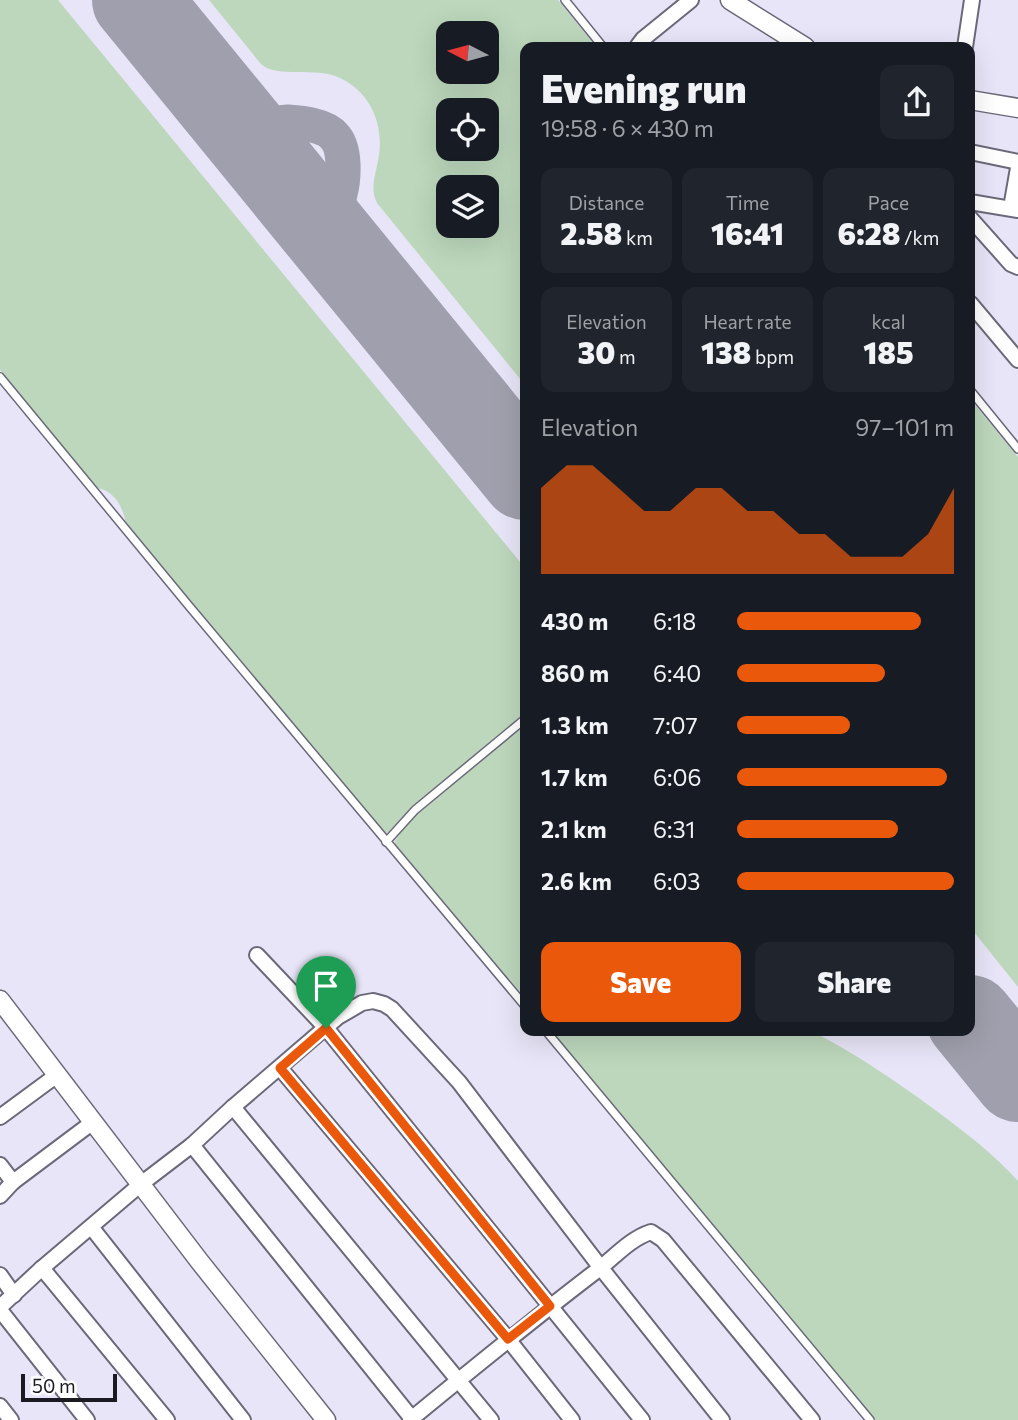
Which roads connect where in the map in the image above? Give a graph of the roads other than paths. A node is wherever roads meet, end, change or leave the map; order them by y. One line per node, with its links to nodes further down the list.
1 (565, 0): 5 (lane)
2 (691, 0): 6 (street)
3 (730, 0): 7 (street)
4 (971, 0): 8 (street)
5 (599, 42)
6 (640, 42)
7 (797, 42)
8 (965, 42)
9 (975, 101): 10 (street)
10 (1018, 108)
11 (975, 153): 12 (street)
12 (1018, 162)
13 (1018, 168): 15 (street)
14 (975, 203): 15 (street)
15 (1015, 209)
16 (975, 223): 17 (street)
17 (1018, 267)
18 (975, 309): 19 (street)
19 (1018, 360)
20 (0, 377): 24 (lane)
21 (975, 396): 22 (lane)
22 (1018, 449)
23 (520, 723): 24 (lane)
24 (386, 842): 27 (lane)
25 (257, 955): 28 (street)
26 (0, 1000): 31 (street)
27 (520, 1000)
28 (326, 1028): 30 (street); 42 (street); 45 (street)
29 (549, 1036): 61 (lane)
30 (280, 1068): 32 (street); 47 (street)
31 (57, 1075): 33 (street); 34 (street)
32 (233, 1107): 35 (street); 48 (street)
33 (0, 1117)
34 (93, 1122): 37 (street); 38 (street)
35 (192, 1145): 38 (street); 50 (street)
36 (0, 1165): 37 (street)
37 (13, 1182): 39 (street)
38 (141, 1184): 40 (street); 55 (street)
39 (0, 1196)
40 (92, 1228): 41 (street); 54 (street)
41 (42, 1268): 44 (street); 53 (street)
42 (601, 1268): 45 (street); 59 (street); 60 (street)
43 (0, 1275): 44 (street)
44 (14, 1295): 46 (street)
45 (550, 1306): 47 (street); 58 (street)
46 (0, 1308): 52 (street)
47 (508, 1339): 48 (street); 57 (street)
48 (459, 1379): 50 (street); 56 (street)
49 (0, 1406): 51 (street)
50 (411, 1419)
51 (11, 1420)
52 (87, 1420)
53 (167, 1420)
54 (243, 1420)
55 (326, 1420)
56 (491, 1420)
57 (572, 1420)
58 (642, 1420)
59 (722, 1420)
60 (812, 1420)
61 (870, 1420)

